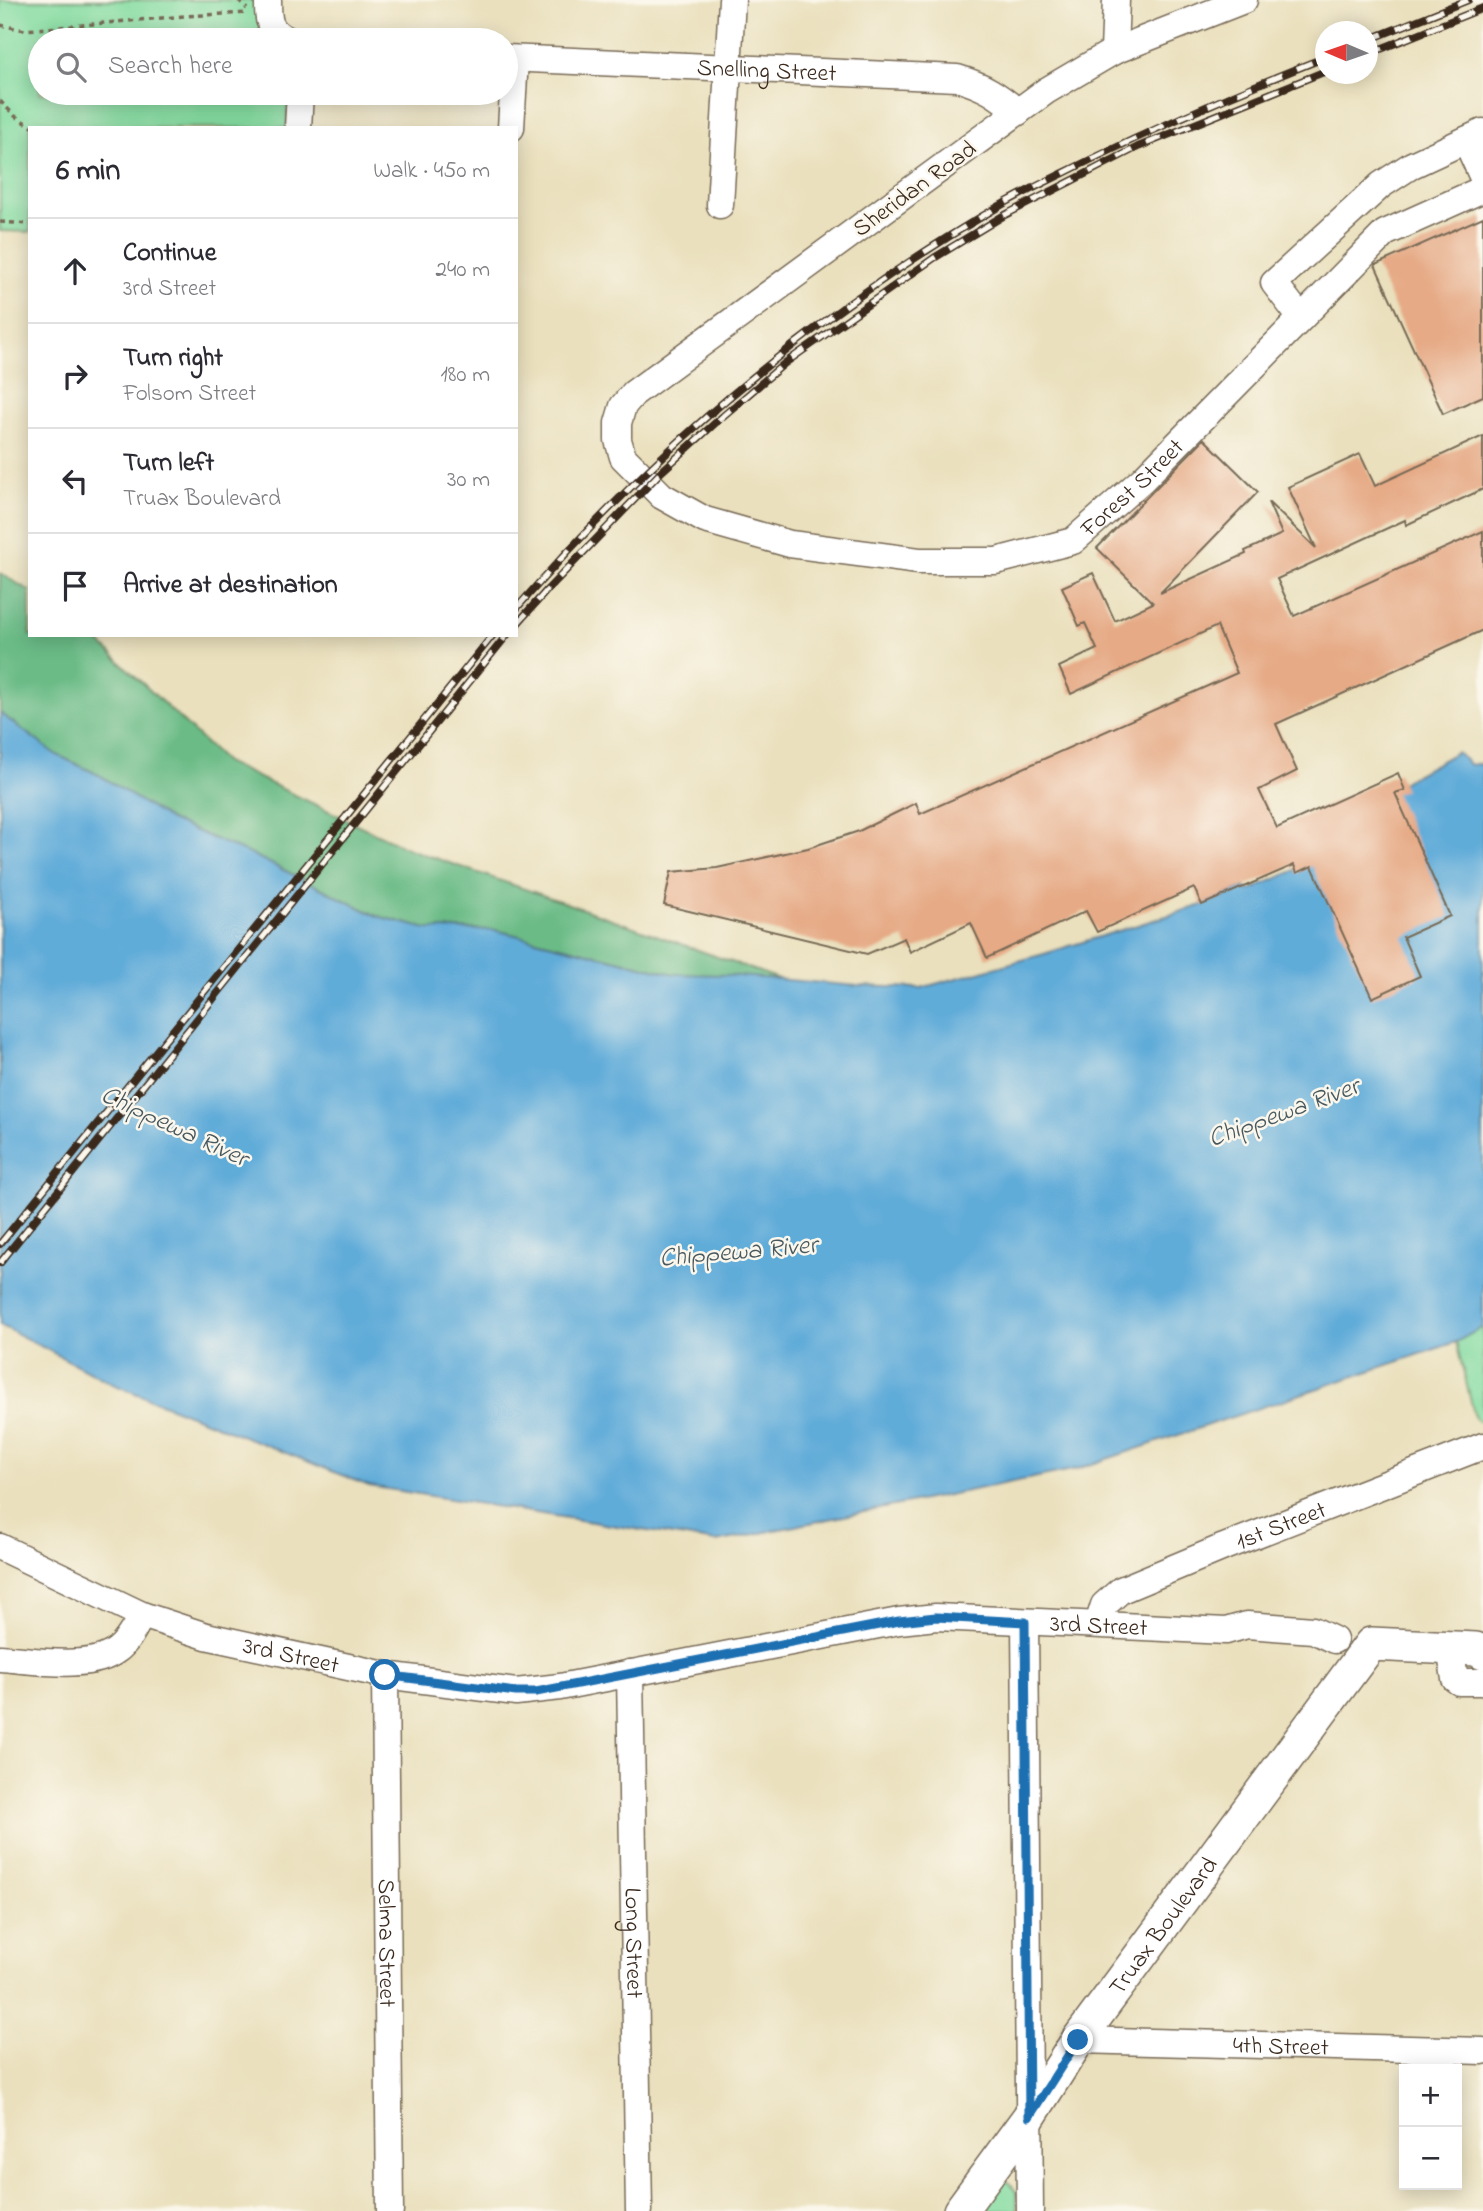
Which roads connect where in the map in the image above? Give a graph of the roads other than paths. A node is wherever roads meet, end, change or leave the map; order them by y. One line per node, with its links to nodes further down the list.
1 (732, 0): 8 (street)
2 (1116, 0): 6 (street)
3 (1244, 0): 6 (street, Sheridan Road)
4 (268, 10): 5 (street)
5 (274, 28)
6 (1114, 51): 11 (street, Sheridan Road)
7 (518, 58): 8 (street, Snelling Street)
8 (728, 69): 11 (street, Snelling Street); 17 (street)
9 (299, 105): 12 (street)
10 (511, 105): 13 (street)
11 (1018, 112): 19 (street, Sheridan Road)
12 (298, 126)
13 (511, 126)
14 (1475, 136): 15 (street); 18 (street)
15 (1483, 178)
16 (1483, 189): 18 (street, Forest Street)
17 (720, 205)
18 (1301, 318): 19 (street, Forest Street)
19 (618, 423)
20 (1483, 1446): 24 (street, 1st Street)
21 (0, 1547): 22 (street, 3rd Street)
22 (142, 1615): 27 (street); 29 (street, 3rd Street)
23 (1025, 1622): 24 (street, 3rd Street); 28 (street, 3rd Street); 33 (street)
24 (1098, 1624): 25 (street, 3rd Street)
25 (1371, 1644): 26 (main road, 3rd Street); 31 (main road, Truax Boulevard)
26 (1473, 1649): 30 (street)
27 (0, 1658)
28 (630, 1673): 29 (street, 3rd Street); 35 (street, Long Street)
29 (385, 1675): 34 (street, Selma Street)
30 (1483, 1682)
31 (1078, 2040): 32 (street, 4th Street); 33 (main road, Truax Boulevard)
32 (1483, 2051)
33 (1029, 2117): 36 (main road, Truax Boulevard); 37 (street)
34 (390, 2211)
35 (639, 2211)
36 (960, 2211)
37 (1030, 2211)

